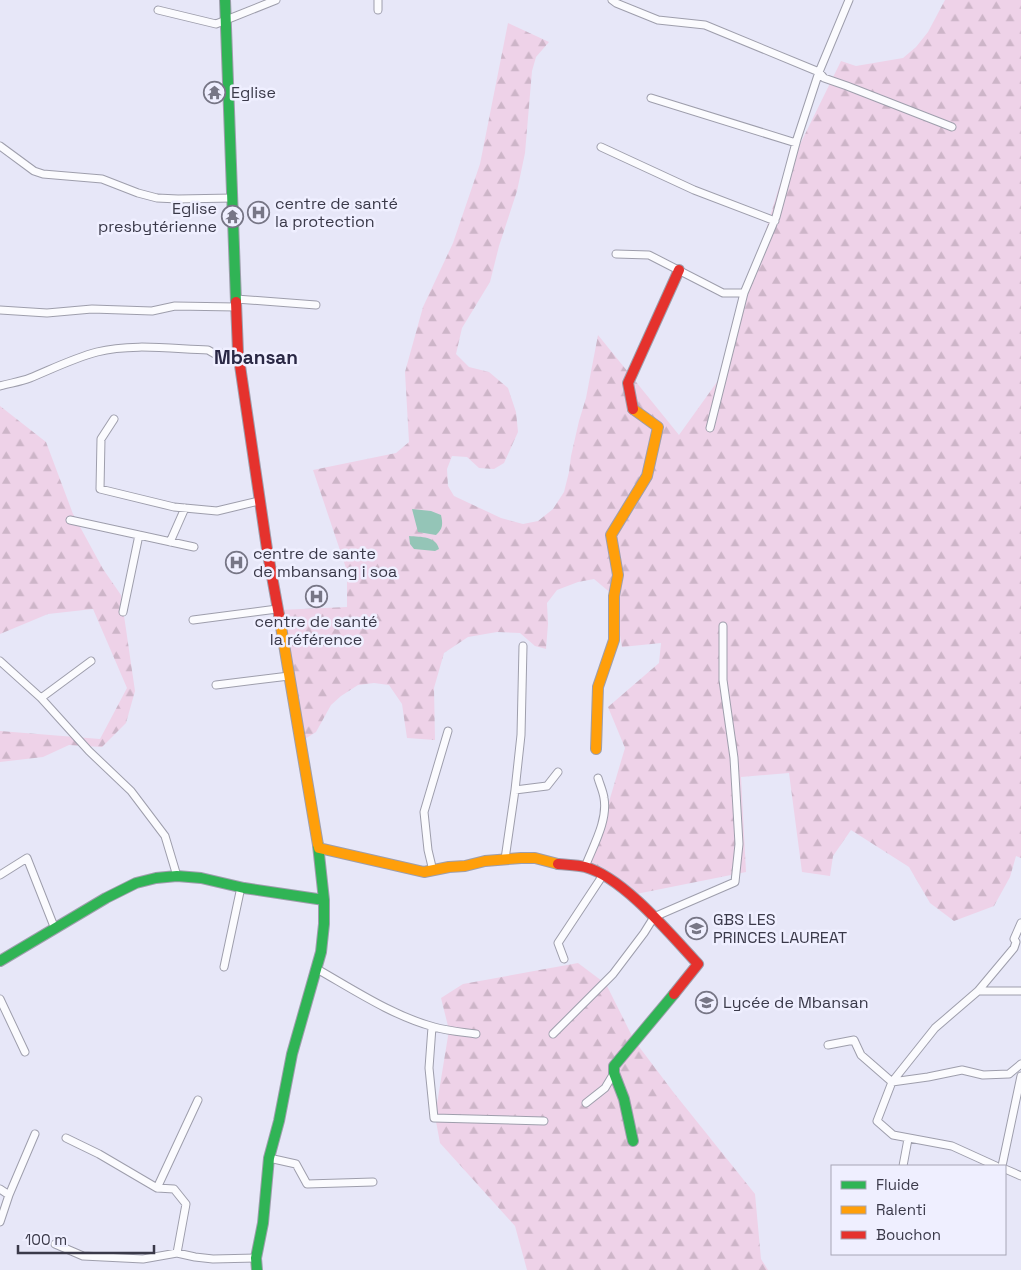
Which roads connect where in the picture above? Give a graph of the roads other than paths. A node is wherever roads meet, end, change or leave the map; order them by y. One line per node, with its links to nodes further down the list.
1 (226, 0): 8 (street)
2 (276, 0): 8 (street)
3 (378, 0): 7 (street)
4 (612, 0): 9 (street)
5 (849, 0): 9 (street)
6 (158, 10): 8 (street)
7 (378, 10)
8 (226, 19): 15 (street)
9 (819, 72): 11 (street); 12 (street)
10 (651, 98): 12 (street)
11 (952, 127)
12 (796, 143): 16 (street)
13 (0, 146): 15 (street)
14 (601, 147): 16 (street)
15 (233, 198): 20 (street)
16 (775, 221): 19 (street)
17 (616, 254): 18 (street)
18 (680, 270): 19 (street); 44 (street)
19 (744, 293): 26 (street)
20 (236, 303): 21 (street); 22 (street); 23 (street)
21 (316, 305)
22 (0, 310)
23 (238, 352): 24 (street); 27 (street)
24 (0, 386)
25 (114, 419): 28 (street)
26 (710, 428)
27 (259, 501): 28 (street); 33 (street)
28 (185, 508): 31 (street)
29 (70, 520): 30 (street)
30 (139, 535): 31 (street); 34 (street)
31 (170, 542): 32 (street)
32 (194, 547)
33 (277, 609): 35 (street); 40 (street)
34 (123, 612)
35 (193, 620)
36 (723, 626): 57 (street)
37 (523, 646): 47 (street)
38 (0, 661): 42 (street)
39 (90, 661): 42 (street)
40 (289, 676): 41 (street); 48 (street)
41 (216, 685)
42 (41, 698): 54 (street)
43 (448, 731): 51 (street)
44 (596, 749)
45 (558, 772): 47 (street)
46 (598, 778): 50 (street)
47 (515, 790): 49 (street)
48 (319, 848): 51 (street); 56 (street)
49 (505, 859): 50 (street); 51 (street)
50 (586, 868): 53 (street)
51 (433, 871)
52 (0, 875): 59 (street)
53 (603, 875): 57 (street); 60 (street)
54 (177, 876): 55 (street); 59 (street)
55 (241, 887): 56 (street); 62 (street)
56 (324, 900): 63 (street)
57 (654, 917): 69 (street); 73 (street)
58 (1021, 923): 65 (street)
59 (55, 929): 61 (street)
60 (564, 959)
61 (0, 961)
62 (224, 967)
63 (317, 969): 67 (street); 84 (street)
64 (1021, 990): 65 (street)
65 (978, 991): 76 (street)
66 (0, 999): 71 (street)
67 (432, 1027): 68 (street); 79 (street)
68 (476, 1034)
69 (553, 1034)
70 (828, 1045): 76 (street)
71 (24, 1052)
72 (1021, 1064): 74 (street)
73 (614, 1073): 78 (street); 83 (street)
74 (1009, 1074): 75 (street); 76 (street)
75 (1021, 1076): 87 (street)
76 (892, 1082): 82 (street)
77 (198, 1100): 91 (street)
78 (586, 1103)
79 (544, 1121)
80 (35, 1134): 93 (street)
81 (66, 1138): 91 (street)
82 (908, 1139): 85 (street); 86 (street)
83 (633, 1140)
84 (269, 1158): 90 (street); 97 (street)
85 (986, 1164)
86 (903, 1165)
87 (1002, 1165)
88 (1006, 1169): 89 (street)
89 (1021, 1176)
90 (373, 1182)
91 (157, 1188): 96 (street)
92 (0, 1189): 93 (street)
93 (9, 1195): 94 (street)
94 (0, 1222)
95 (55, 1244): 96 (street)
96 (177, 1253): 97 (street)
97 (256, 1258): 98 (street)
98 (257, 1270)

